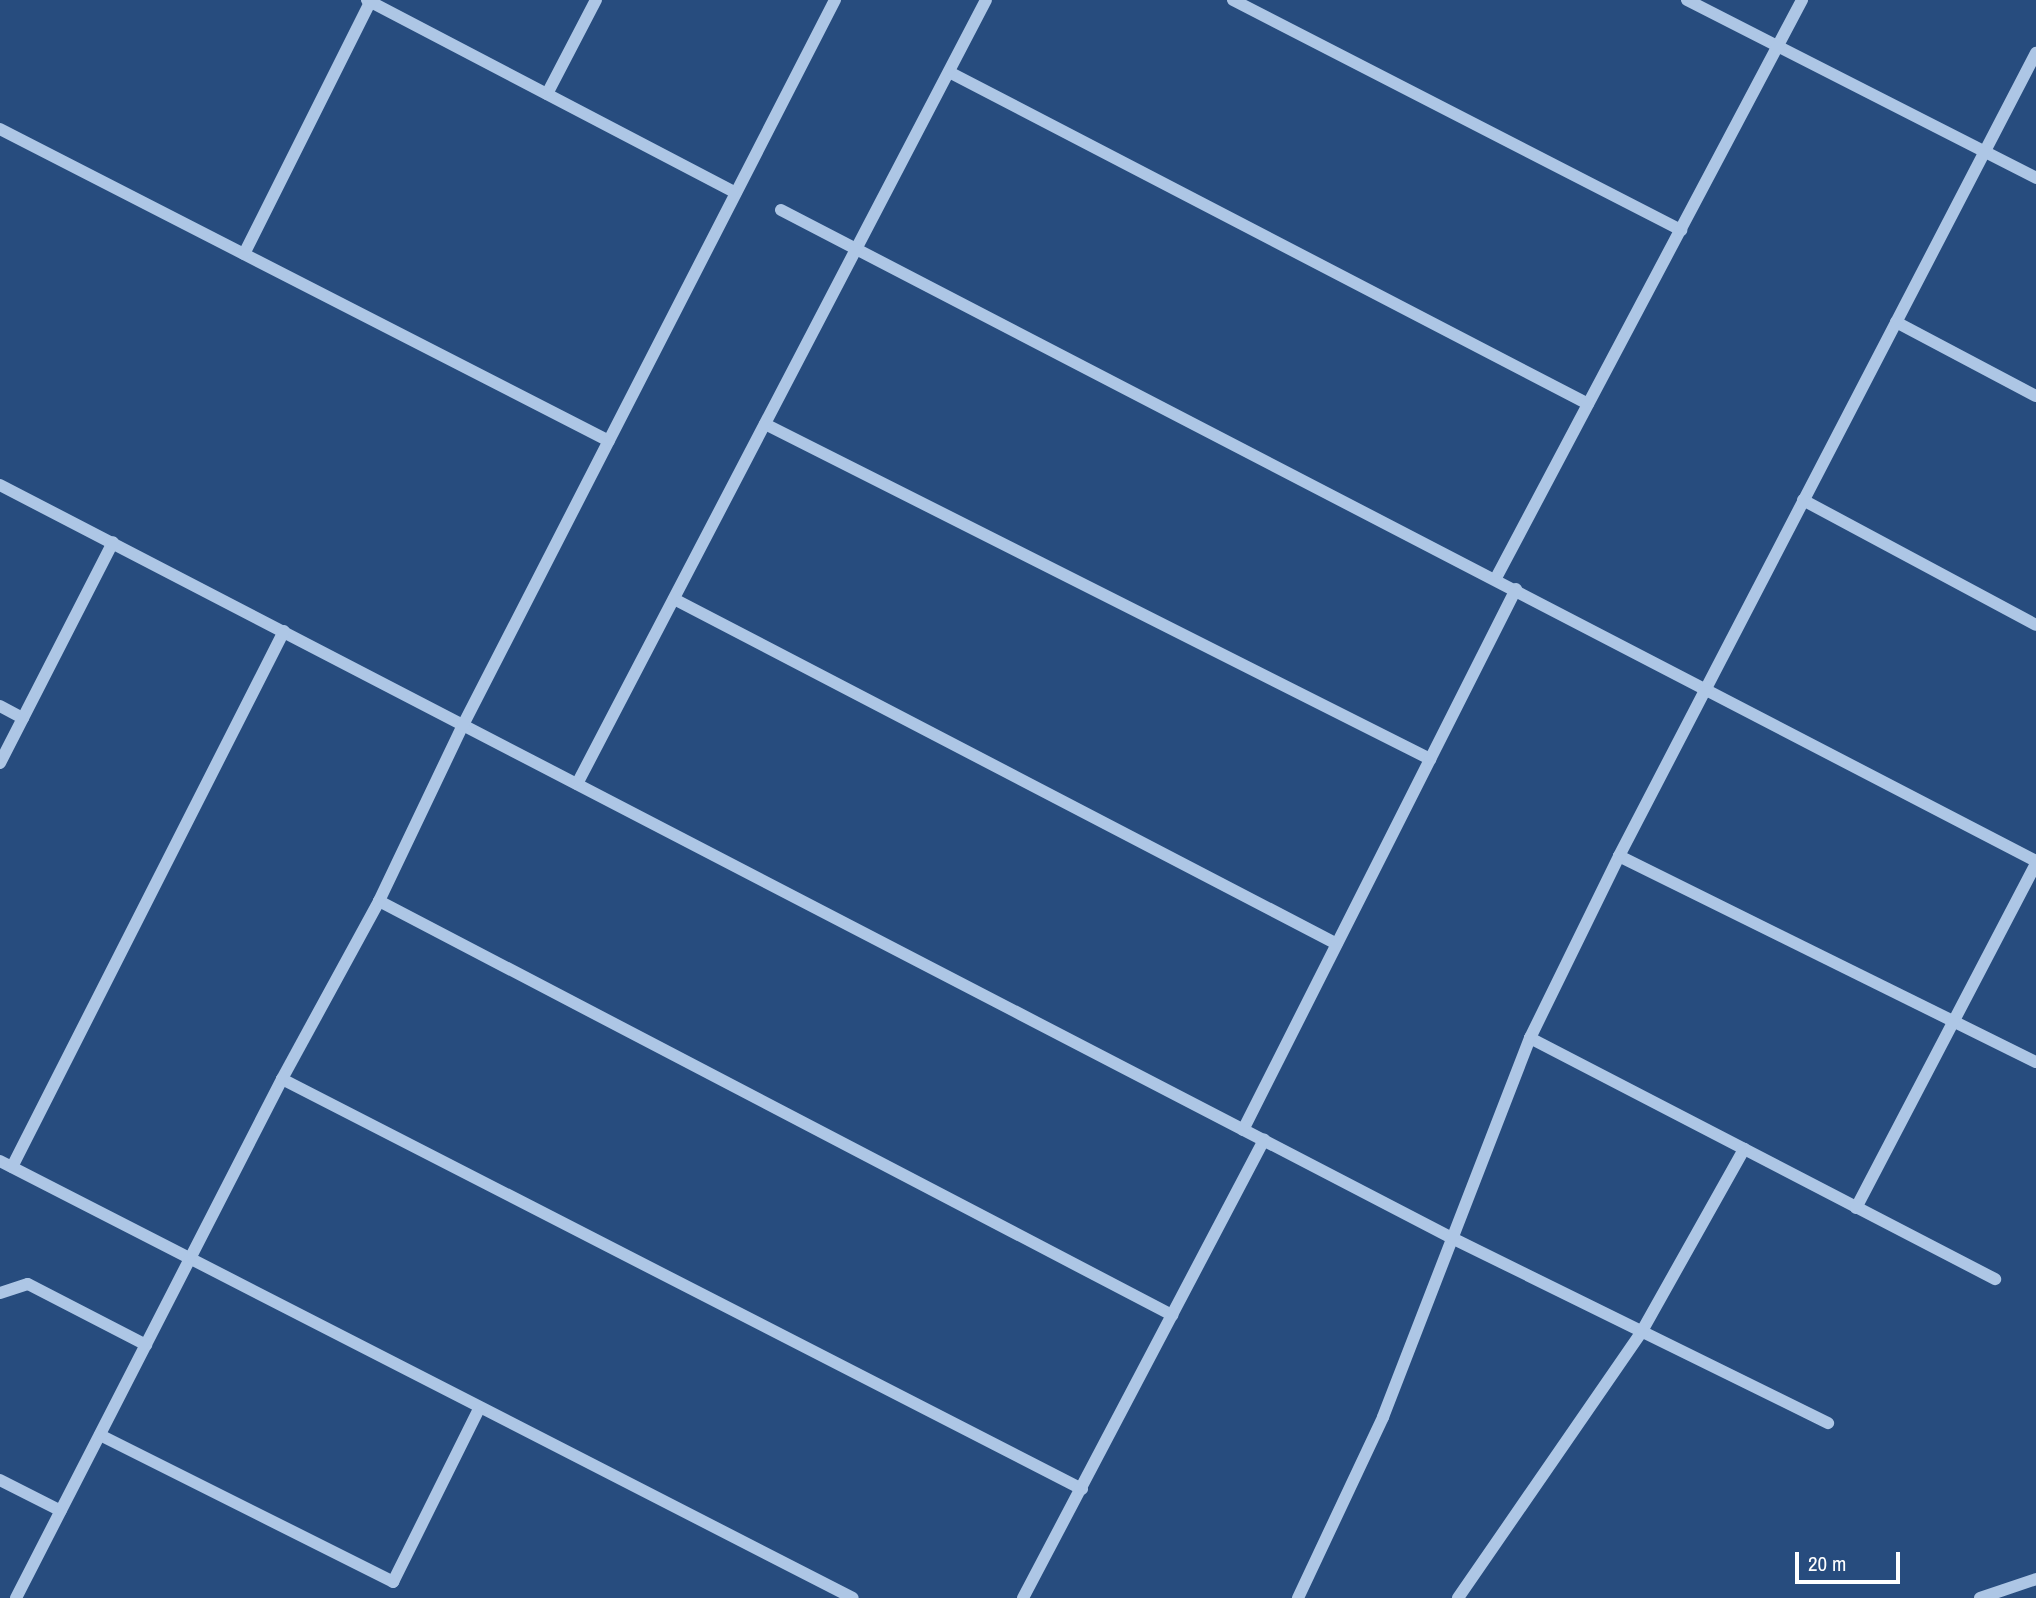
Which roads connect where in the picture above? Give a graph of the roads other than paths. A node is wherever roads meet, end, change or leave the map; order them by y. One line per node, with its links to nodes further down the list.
1 (596, 0): 11 (street)
2 (835, 0): 15 (street)
3 (986, 0): 10 (street)
4 (1233, 0): 17 (street)
5 (1687, 0): 8 (street)
6 (1802, 0): 8 (street)
7 (369, 1): 11 (street); 19 (street)
8 (1778, 47): 13 (street); 17 (street)
9 (2036, 53): 13 (street)
10 (948, 72): 18 (street); 22 (street)
11 (547, 94): 15 (street)
12 (0, 129): 19 (street)
13 (1982, 153): 14 (street); 20 (street)
14 (2036, 178)
15 (736, 193): 24 (street)
16 (781, 210): 18 (street)
17 (1681, 230): 22 (street)
18 (855, 247): 23 (street); 28 (street)
19 (244, 254): 24 (street)
20 (1896, 322): 21 (street); 26 (street)
21 (2036, 396)
22 (1588, 404): 28 (street)
23 (765, 425): 30 (street); 37 (street)
24 (609, 441): 36 (street)
25 (0, 485): 27 (street)
26 (1803, 500): 31 (street); 33 (street)
27 (113, 542): 32 (street); 35 (street)
28 (1496, 578): 29 (street)
29 (1516, 589): 33 (street); 37 (street)
30 (674, 599): 39 (street); 43 (street)
31 (2036, 625)
32 (284, 631): 36 (street); 52 (street)
33 (1708, 688): 40 (street); 41 (street)
34 (0, 705): 35 (street)
35 (23, 718): 38 (street)
36 (463, 725): 39 (street); 42 (street)
37 (1430, 758): 43 (street)
38 (0, 763)
39 (578, 785): 48 (street)
40 (1619, 856): 44 (street); 45 (street)
41 (2036, 862): 44 (street)
42 (379, 901): 47 (street); 58 (street)
43 (1337, 944): 48 (street)
44 (1954, 1021): 46 (street); 53 (street)
45 (1531, 1038): 50 (street); 54 (street)
46 (2036, 1062)
47 (282, 1079): 55 (street); 65 (street)
48 (1243, 1129): 49 (street)
49 (1264, 1140): 54 (street); 58 (street)
50 (1744, 1149): 53 (street); 59 (street)
51 (0, 1161): 52 (street)
52 (12, 1167): 55 (street)
53 (1856, 1208): 56 (street)
54 (1454, 1239): 59 (street); 71 (street)
55 (190, 1258): 60 (street); 61 (street)
56 (1995, 1279)
57 (0, 1293): 60 (street)
58 (1172, 1315): 65 (street)
59 (1642, 1331): 62 (street); 72 (street)
60 (146, 1345): 63 (street)
61 (480, 1407): 63 (street); 69 (street)
62 (1828, 1423)
63 (100, 1435): 66 (street)
64 (0, 1480): 66 (street)
65 (1082, 1489): 70 (street)
66 (61, 1511): 68 (street)
67 (2036, 1580): 73 (street)
68 (16, 1598)
69 (853, 1598)
70 (1023, 1598)
71 (1298, 1598)
72 (1458, 1598)
73 (1980, 1598)

